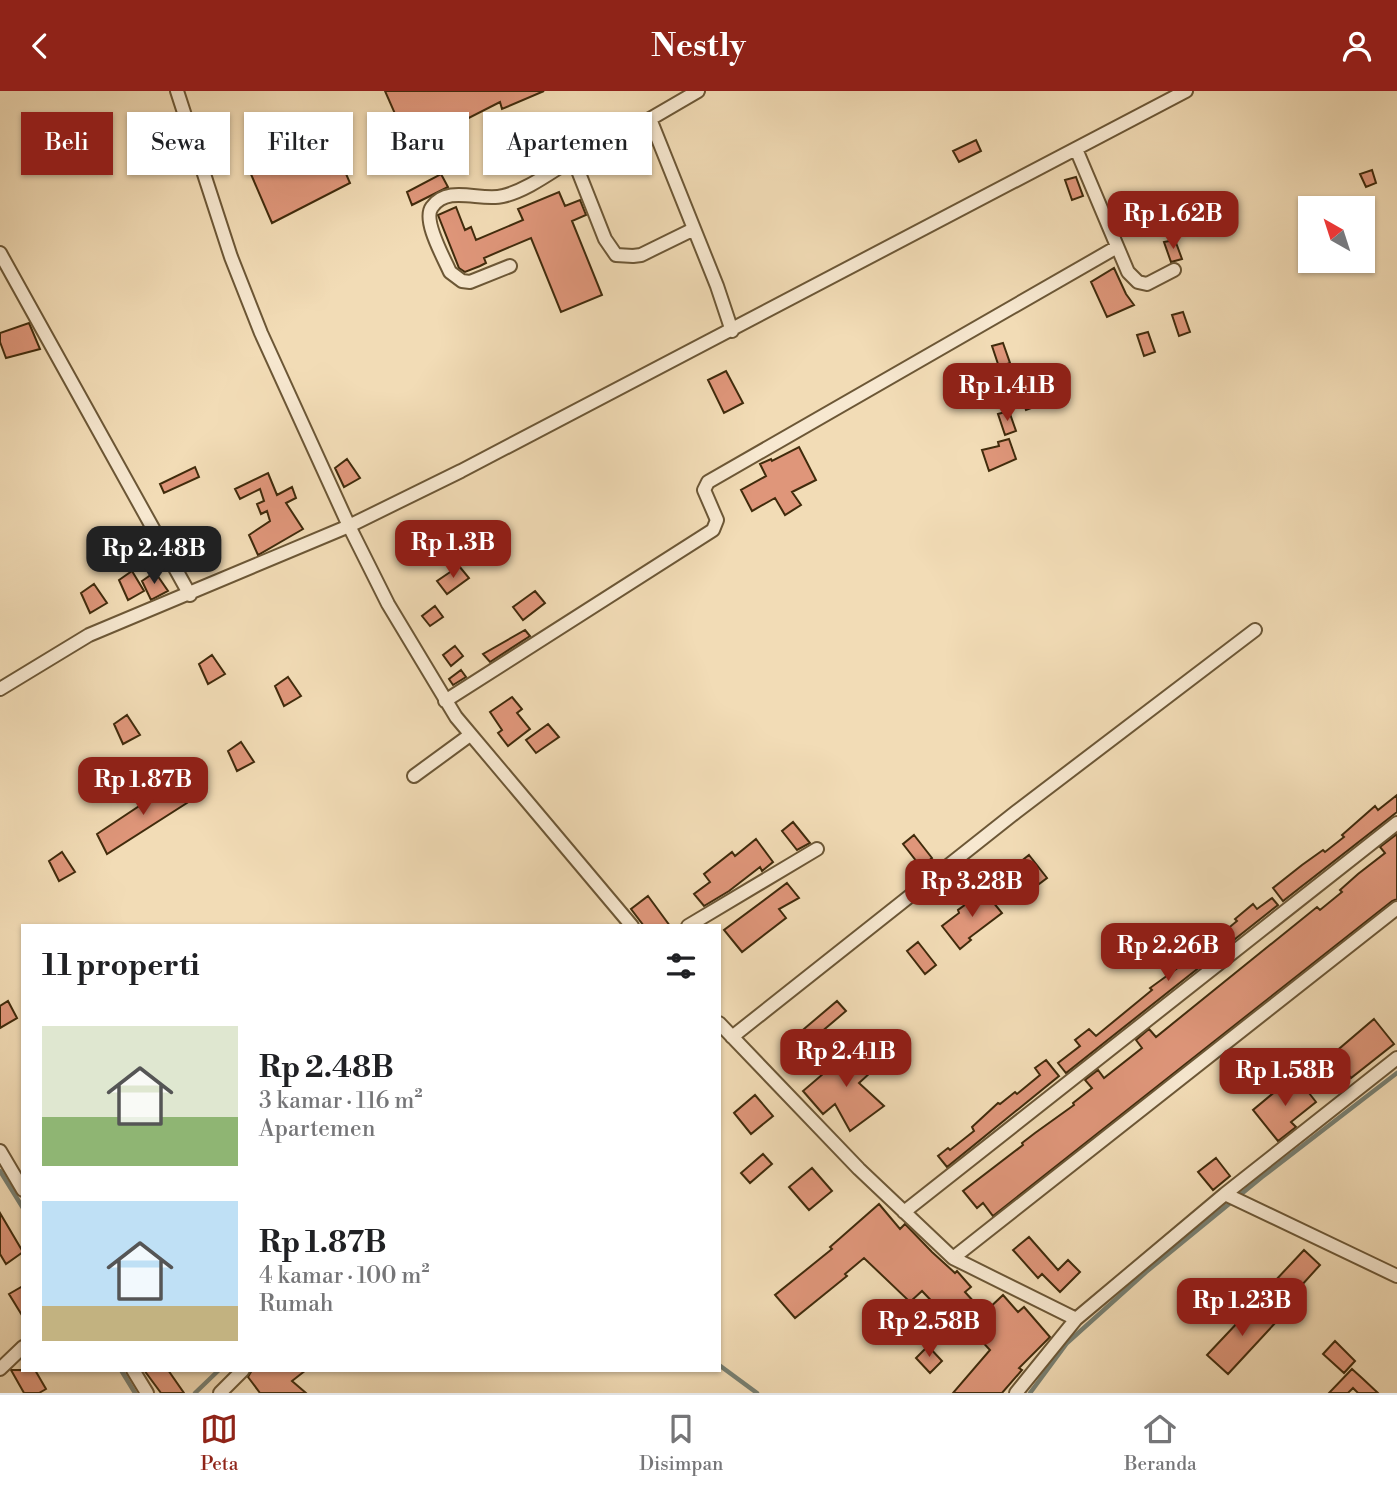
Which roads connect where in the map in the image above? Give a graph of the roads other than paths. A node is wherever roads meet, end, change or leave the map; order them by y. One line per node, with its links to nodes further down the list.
1 (177, 91): 15 (street)
2 (698, 91): 4 (street)
3 (1181, 92): 6 (street)
4 (652, 118)
5 (652, 124): 9 (street)
6 (1076, 149): 10 (street); 14 (street)
7 (544, 175): 12 (street)
8 (580, 175): 9 (street)
9 (694, 229): 14 (street)
10 (1117, 247): 13 (street); 19 (street)
11 (0, 253): 16 (street)
12 (510, 266)
13 (1174, 271)
14 (732, 331): 15 (street)
15 (349, 526): 16 (street); 19 (street)
16 (199, 591): 18 (street)
17 (1255, 630): 28 (street)
18 (0, 689)
19 (445, 701): 20 (street)
20 (470, 736): 21 (street); 25 (street)
21 (414, 776)
22 (1397, 823): 33 (street)
23 (817, 849): 26 (street)
24 (1397, 908): 34 (street)
25 (630, 924)
26 (691, 924)
27 (721, 1025): 28 (street)
28 (732, 1037): 33 (street)
29 (1397, 1058): 32 (street)
30 (0, 1151): 31 (street)
31 (21, 1187)
32 (1225, 1193): 35 (street); 36 (street)
33 (904, 1212): 34 (street)
34 (953, 1258): 36 (street)
35 (1397, 1276)
36 (1076, 1319): 43 (street)
37 (21, 1349): 38 (street)
38 (0, 1369)
39 (134, 1372): 41 (street)
40 (241, 1372): 42 (street)
41 (147, 1393)
42 (220, 1393)
43 (1016, 1393)

